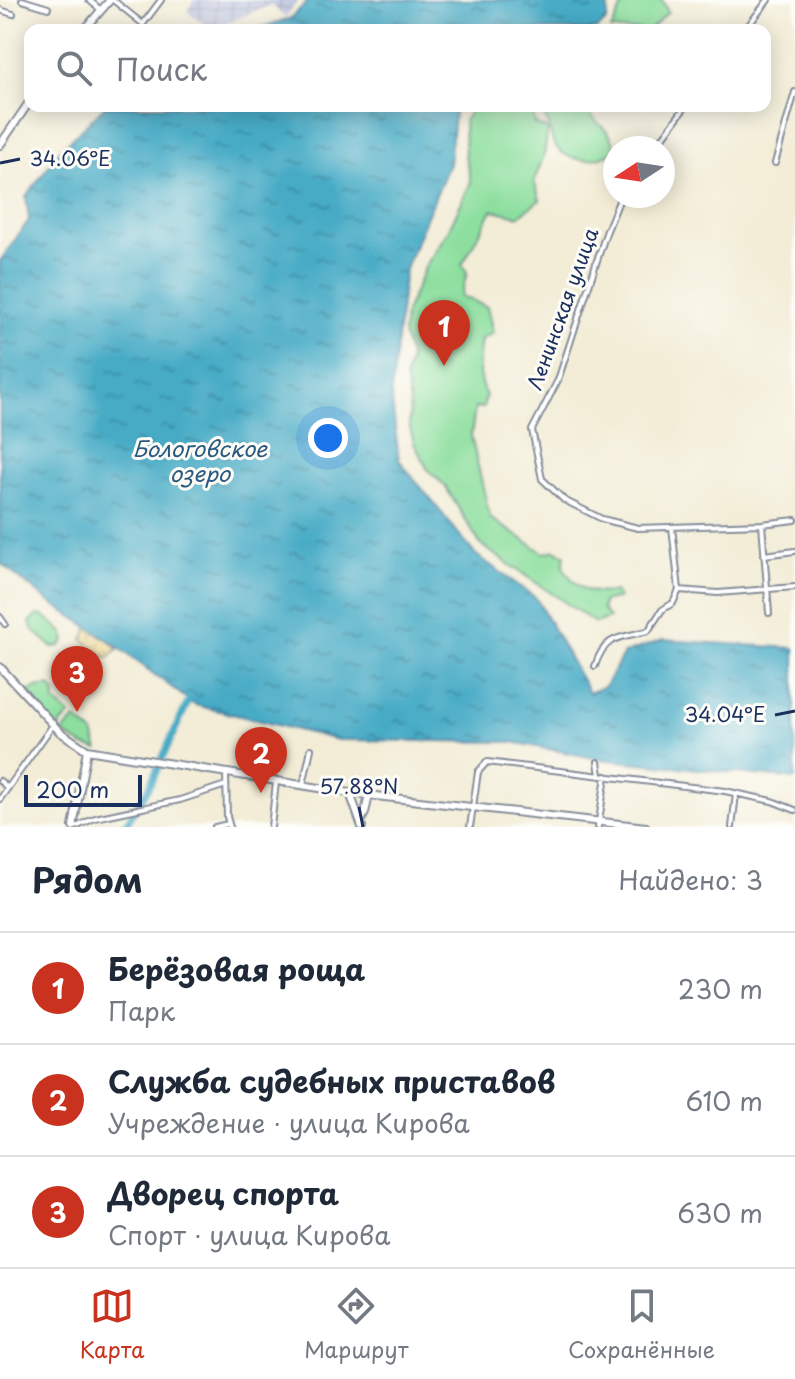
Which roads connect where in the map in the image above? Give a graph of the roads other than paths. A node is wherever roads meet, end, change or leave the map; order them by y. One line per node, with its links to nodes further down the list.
1 (22, 0): 6 (street)
2 (89, 0): 8 (street)
3 (111, 0): 4 (street); 8 (main road)
4 (161, 0)
5 (768, 0): 11 (street)
6 (48, 8)
7 (0, 10): 9 (street)
8 (101, 10): 10 (main road)
9 (13, 14)
10 (89, 24)
11 (750, 24)
12 (795, 92): 17 (street)
13 (24, 110): 16 (main road)
14 (682, 112): 15 (street)
15 (664, 136)
16 (0, 145)
17 (775, 163)
18 (616, 208): 21 (street, Ленинская улица)
19 (795, 520): 20 (street, Ленинская улица)
20 (762, 524): 21 (street, Ленинская улица); 23 (street)
21 (672, 527): 25 (street)
22 (795, 551): 23 (street)
23 (764, 555): 26 (street)
24 (795, 587): 26 (street)
25 (679, 590): 26 (street); 30 (street)
26 (768, 590): 27 (street)
27 (769, 613)
28 (0, 617): 29 (street)
29 (5, 624)
30 (595, 666)
31 (0, 667): 32 (main road)
32 (53, 725): 34 (main road); 42 (street)
33 (311, 749): 41 (street)
34 (87, 750): 36 (main road); 52 (main road)
35 (598, 762): 37 (street)
36 (226, 773): 39 (main road); 40 (street)
37 (603, 776): 44 (street); 47 (street); 50 (street)
38 (0, 781): 42 (street)
39 (276, 781): 41 (main road); 54 (street)
40 (226, 785): 51 (street); 52 (street)
41 (303, 785): 43 (main road)
42 (8, 788): 46 (street)
43 (350, 793): 45 (main road); 49 (main road)
44 (736, 794): 48 (street); 57 (street)
45 (369, 795): 47 (main road); 49 (main road)
46 (0, 799)
47 (472, 808): 50 (main road); 55 (street)
48 (795, 810)
49 (362, 824)
50 (598, 824): 56 (main road)
51 (229, 826): 53 (street)
52 (74, 827)
53 (215, 827)
54 (271, 827)
55 (470, 827)
56 (646, 827)
57 (732, 827)

